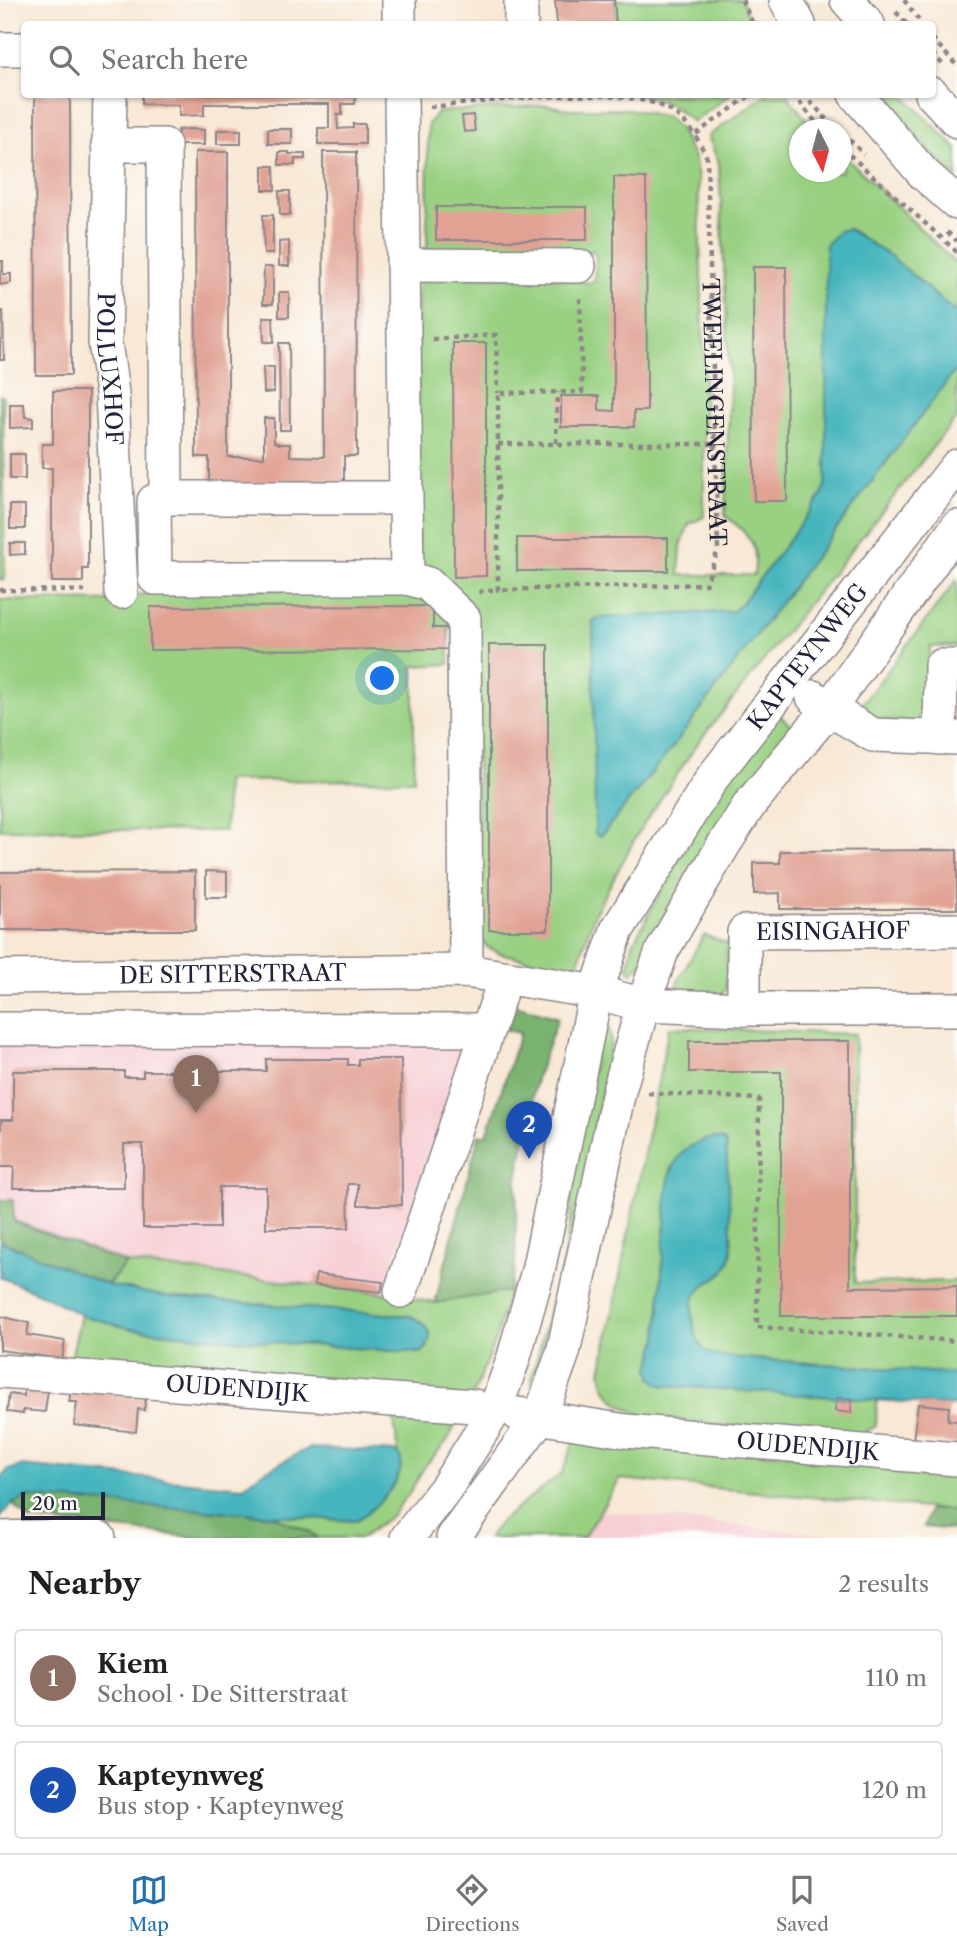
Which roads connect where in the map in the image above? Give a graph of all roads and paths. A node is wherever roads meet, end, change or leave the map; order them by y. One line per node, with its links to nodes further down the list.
1 (399, 0): 7 (street)
2 (521, 0): 8 (street)
3 (742, 0): 9 (path)
4 (786, 0): 10 (street)
5 (847, 0): 11 (street)
6 (904, 0): 12 (path)
7 (399, 21)
8 (521, 21)
9 (752, 21)
10 (797, 21)
11 (865, 21)
12 (920, 21)
13 (936, 42): 16 (path)
14 (0, 49): 15 (street)
15 (21, 49)
16 (957, 66)
17 (110, 98): 30 (street, POLLUXHOF)
18 (526, 98): 25 (path, TWEELINGENSTRAAT)
19 (629, 98): 29 (path, TWEELINGENSTRAAT)
20 (746, 98): 29 (path)
21 (796, 98): 26 (path)
22 (807, 98): 27 (path)
23 (858, 98): 32 (street)
24 (936, 98): 28 (street)
25 (401, 102): 34 (street)
26 (813, 119)
27 (827, 119)
28 (957, 121)
29 (696, 134): 41 (path, TWEELINGENSTRAAT)
30 (108, 145): 43 (street); 48 (street, POLLUXHOF)
31 (852, 157): 33 (path)
32 (957, 203)
33 (957, 252)
34 (403, 265): 35 (street); 36 (street)
35 (579, 265): 37 (path)
36 (404, 340): 38 (path, TWEELINGENSTRAAT); 44 (street)
37 (557, 392): 38 (path); 39 (path)
38 (498, 393): 40 (path, TWEELINGENSTRAAT)
39 (556, 443): 40 (path); 41 (path)
40 (498, 444): 41 (path, TWEELINGENSTRAAT)
41 (715, 444)
42 (957, 466): 50 (street, KAPTEYNWEG)
43 (166, 498): 44 (street); 46 (street)
44 (405, 498): 46 (street)
45 (957, 527): 51 (street, KAPTEYNWEG)
46 (407, 578): 54 (street)
47 (0, 590): 48 (path)
48 (121, 592)
49 (957, 666): 52 (street)
50 (791, 679): 51 (street); 57 (street, KAPTEYNWEG)
51 (829, 709): 52 (street); 58 (street, KAPTEYNWEG)
52 (949, 738)
53 (957, 930): 59 (street, EISINGAHOF)
54 (466, 971): 55 (street, DE SITTERSTRAAT); 56 (street, DE SITTERSTRAAT)
55 (0, 976)
56 (505, 978): 57 (street, DE SITTERSTRAAT); 62 (street)
57 (596, 992): 58 (street, DE SITTERSTRAAT); 67 (street, KAPTEYNWEG)
58 (643, 1005): 59 (street); 63 (street, KAPTEYNWEG)
59 (744, 1009): 60 (street)
60 (957, 1009)
61 (0, 1028): 62 (street)
62 (487, 1030): 64 (street)
63 (619, 1091): 65 (path); 68 (street, KAPTEYNWEG)
64 (401, 1292)
65 (957, 1341)
66 (0, 1371): 67 (street, OUDENDIJK)
67 (484, 1408): 68 (street, OUDENDIJK); 72 (street, KAPTEYNWEG)
68 (540, 1417): 69 (street, OUDENDIJK); 73 (street, KAPTEYNWEG)
69 (957, 1459)
70 (0, 1538): 71 (street)
71 (99, 1538)
72 (407, 1538)
73 (453, 1538)

